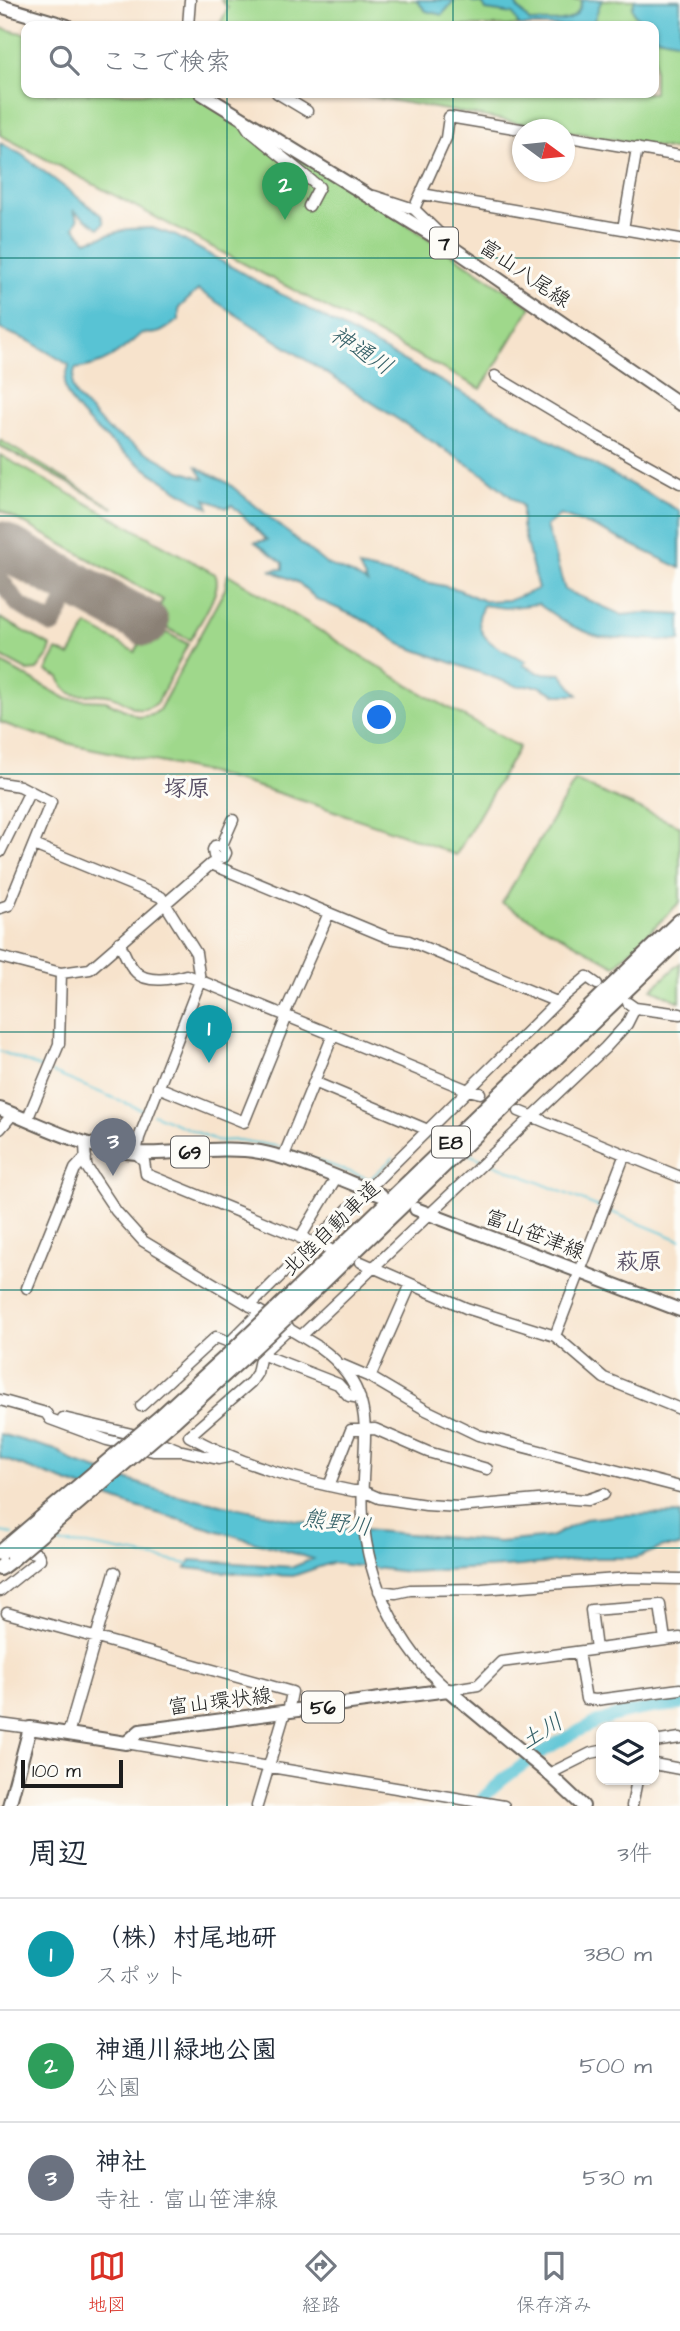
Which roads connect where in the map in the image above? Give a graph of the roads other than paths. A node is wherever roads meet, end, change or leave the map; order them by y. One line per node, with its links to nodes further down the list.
1 (190, 0): 4 (street)
2 (0, 6): 3 (main road)
3 (50, 21)
4 (188, 21)
5 (209, 98): 8 (main road, 富山八尾線 / 7)
6 (285, 98): 7 (street)
7 (307, 111)
8 (239, 116): 13 (main road, 富山八尾線 / 7); 15 (street)
9 (512, 128): 14 (street)
10 (575, 138): 11 (street)
11 (637, 148): 12 (street); 17 (street)
12 (680, 156)
13 (364, 192): 16 (street); 19 (main road, 富山八尾線 / 7)
14 (422, 194): 16 (street); 17 (street)
15 (309, 206)
16 (414, 209): 19 (street)
17 (623, 229): 18 (street)
18 (680, 239)
19 (453, 248): 21 (main road, 富山八尾線 / 7)
20 (495, 376): 22 (street)
21 (680, 404)
22 (680, 483)
23 (0, 783): 24 (street)
24 (30, 791): 26 (street); 27 (street)
25 (233, 820): 28 (street)
26 (34, 845): 29 (street); 30 (street)
27 (0, 852)
28 (215, 862): 29 (street); 31 (street)
29 (166, 902): 34 (street); 38 (street)
30 (0, 908)
31 (328, 913): 40 (street); 42 (street)
32 (680, 921): 37 (highway, 北陸自動車道 / E8)
33 (680, 938): 37 (highway, 北陸自動車道 / E8)
34 (119, 942): 36 (street); 38 (street)
35 (0, 957): 36 (street)
36 (61, 972): 52 (street)
37 (632, 976): 76 (highway, 北陸自動車道 / E8)
38 (200, 981): 42 (street); 45 (street)
39 (597, 985): 40 (street)
40 (557, 1002): 46 (street)
41 (680, 1014): 51 (street)
42 (286, 1016): 43 (street); 45 (street)
43 (333, 1035): 44 (street); 46 (street)
44 (314, 1082): 54 (street); 58 (street)
45 (158, 1087): 56 (street)
46 (468, 1090): 47 (street); 54 (street)
47 (480, 1093)
48 (0, 1109): 50 (main road, 69)
49 (519, 1111): 51 (street)
50 (13, 1114): 52 (main road, 69); 53 (street)
51 (531, 1116): 57 (street); 64 (street)
52 (27, 1120): 55 (main road, 69)
53 (0, 1129)
54 (428, 1130): 61 (street)
55 (85, 1150): 56 (main road, 69); 72 (street); 73 (street)
56 (136, 1153): 58 (main road, 69); 65 (street)
57 (625, 1154): 59 (street); 70 (street)
58 (283, 1158): 60 (main road, 69)
59 (680, 1177)
60 (336, 1178): 61 (main road, 69); 65 (street)
61 (367, 1190): 62 (main road, 69); 66 (street)
62 (381, 1195)
63 (416, 1209): 64 (main road, 富山笹津線)
64 (429, 1214): 69 (street); 70 (main road, 富山笹津線)
65 (300, 1238): 66 (street)
66 (313, 1243): 67 (street); 73 (street)
67 (329, 1249)
68 (360, 1262): 69 (street)
69 (373, 1268): 71 (street); 77 (street)
70 (580, 1272): 74 (main road, 富山笹津線); 78 (street)
71 (411, 1284): 78 (street); 82 (street)
72 (27, 1288)
73 (250, 1306): 75 (street)
74 (680, 1310)
75 (260, 1312): 76 (street); 79 (street)
76 (283, 1319): 77 (street); 79 (highway, 北陸自動車道 / E8, bridge); 80 (street)
77 (301, 1336): 81 (street)
78 (555, 1336): 86 (street)
79 (235, 1351): 80 (street); 85 (street); 97 (highway, 北陸自動車道 / E8, bridge)
80 (261, 1354): 83 (street); 89 (street)
81 (341, 1364): 82 (street); 83 (street)
82 (370, 1377): 93 (street)
83 (360, 1398): 87 (street)
84 (0, 1400): 90 (street)
85 (141, 1406)
86 (680, 1409)
87 (366, 1431): 91 (street); 92 (street); 94 (street)
88 (182, 1437): 89 (street)
89 (209, 1447): 90 (street)
90 (228, 1457): 92 (street)
91 (487, 1469)
92 (329, 1486): 94 (street)
93 (680, 1487)
94 (363, 1493): 95 (street); 101 (street)
95 (604, 1494)
96 (0, 1545): 102 (street)
97 (4, 1555): 98 (highway, 北陸自動車道 / E8)
98 (0, 1568)
99 (114, 1573): 104 (street)
100 (680, 1580): 101 (street)
101 (378, 1590): 110 (street)
102 (0, 1591)
103 (7, 1614): 104 (street)
104 (96, 1638): 111 (street); 114 (street)
105 (680, 1638): 106 (street)
106 (665, 1640): 107 (street); 107 (street)
107 (596, 1649): 108 (street)
108 (578, 1652): 109 (street); 110 (street)
109 (680, 1689)
110 (448, 1690): 111 (main road, 富山環状線 / 56); 122 (main road)
111 (287, 1712): 117 (main road, 富山環状線 / 56); 120 (street)
112 (0, 1724): 113 (street)
113 (30, 1728): 114 (main road); 124 (main road)
114 (68, 1734): 117 (main road)
115 (680, 1738): 116 (street)
116 (659, 1741)
117 (126, 1743): 120 (street)
118 (596, 1752): 122 (street)
119 (659, 1765): 121 (street)
120 (268, 1767): 125 (street); 126 (street)
121 (680, 1769)
122 (547, 1773): 127 (main road)
123 (636, 1785): 128 (street)
124 (9, 1806)
125 (257, 1806)
126 (501, 1806)
127 (583, 1806)
128 (632, 1806)

